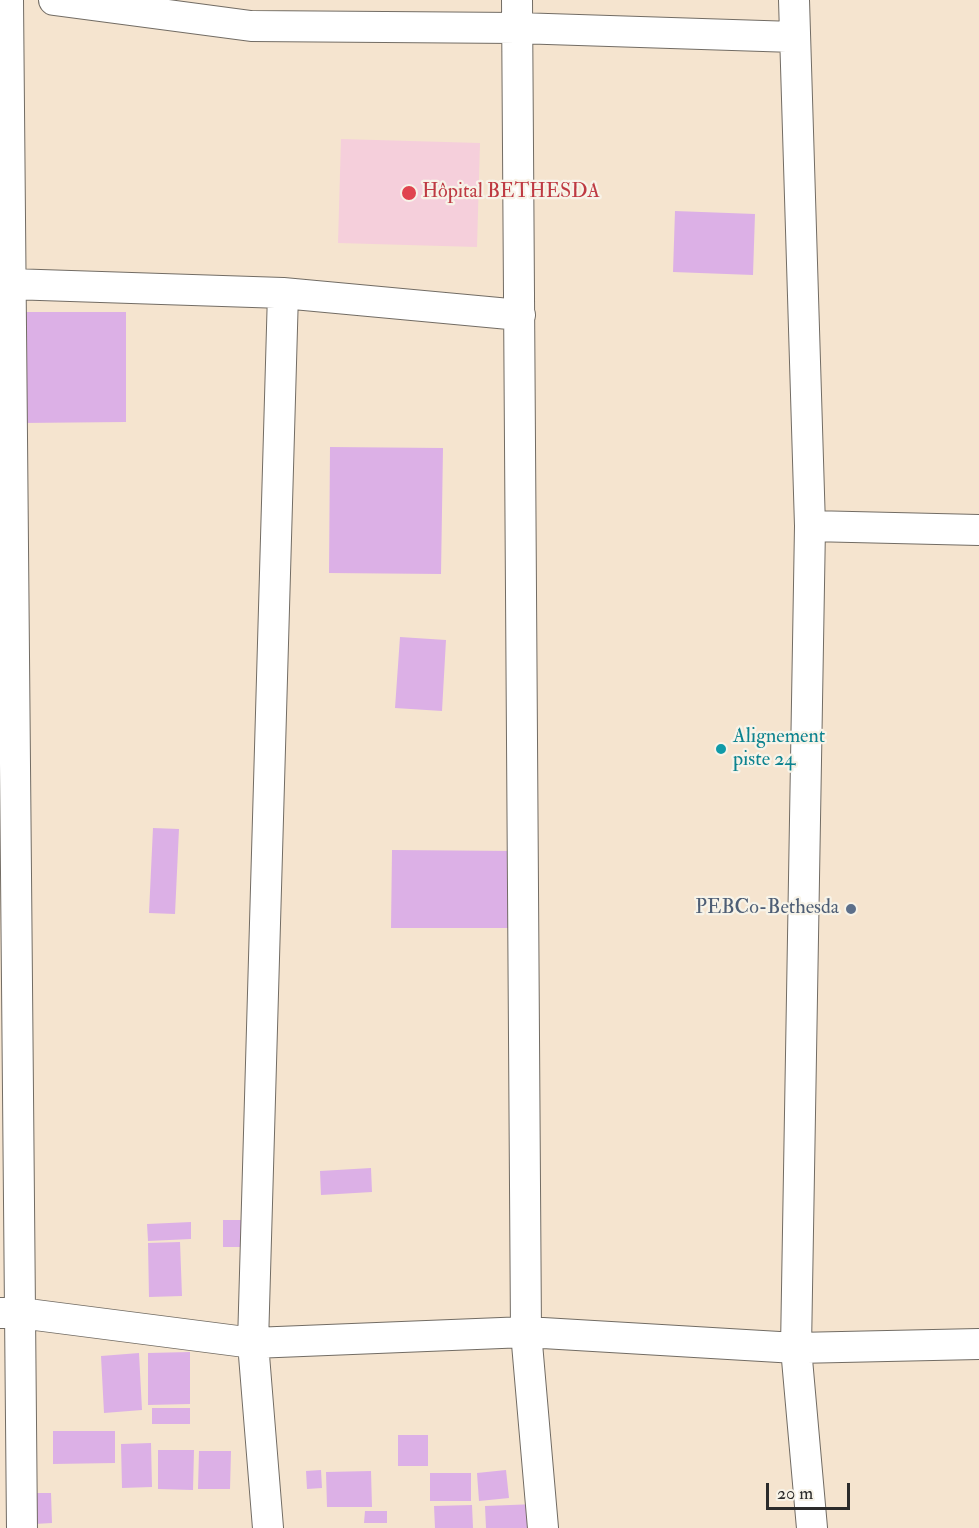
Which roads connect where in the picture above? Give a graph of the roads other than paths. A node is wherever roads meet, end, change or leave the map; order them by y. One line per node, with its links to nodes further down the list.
1 (8, 0): 7 (street)
2 (54, 0): 4 (street)
3 (794, 0): 6 (street)
4 (251, 13): 5 (street)
5 (517, 14): 6 (street); 9 (street)
6 (794, 37): 10 (street)
7 (10, 284): 8 (street); 12 (street)
8 (283, 293): 9 (street); 14 (street)
9 (520, 315): 13 (street)
10 (810, 526): 11 (street); 16 (street)
11 (979, 530)
12 (10, 1313): 14 (street); 17 (street)
13 (526, 1332): 14 (street); 16 (street); 19 (street)
14 (254, 1343): 18 (street)
15 (979, 1344): 16 (street)
16 (796, 1348): 20 (street)
17 (22, 1528)
18 (268, 1528)
19 (543, 1528)
20 (812, 1528)

